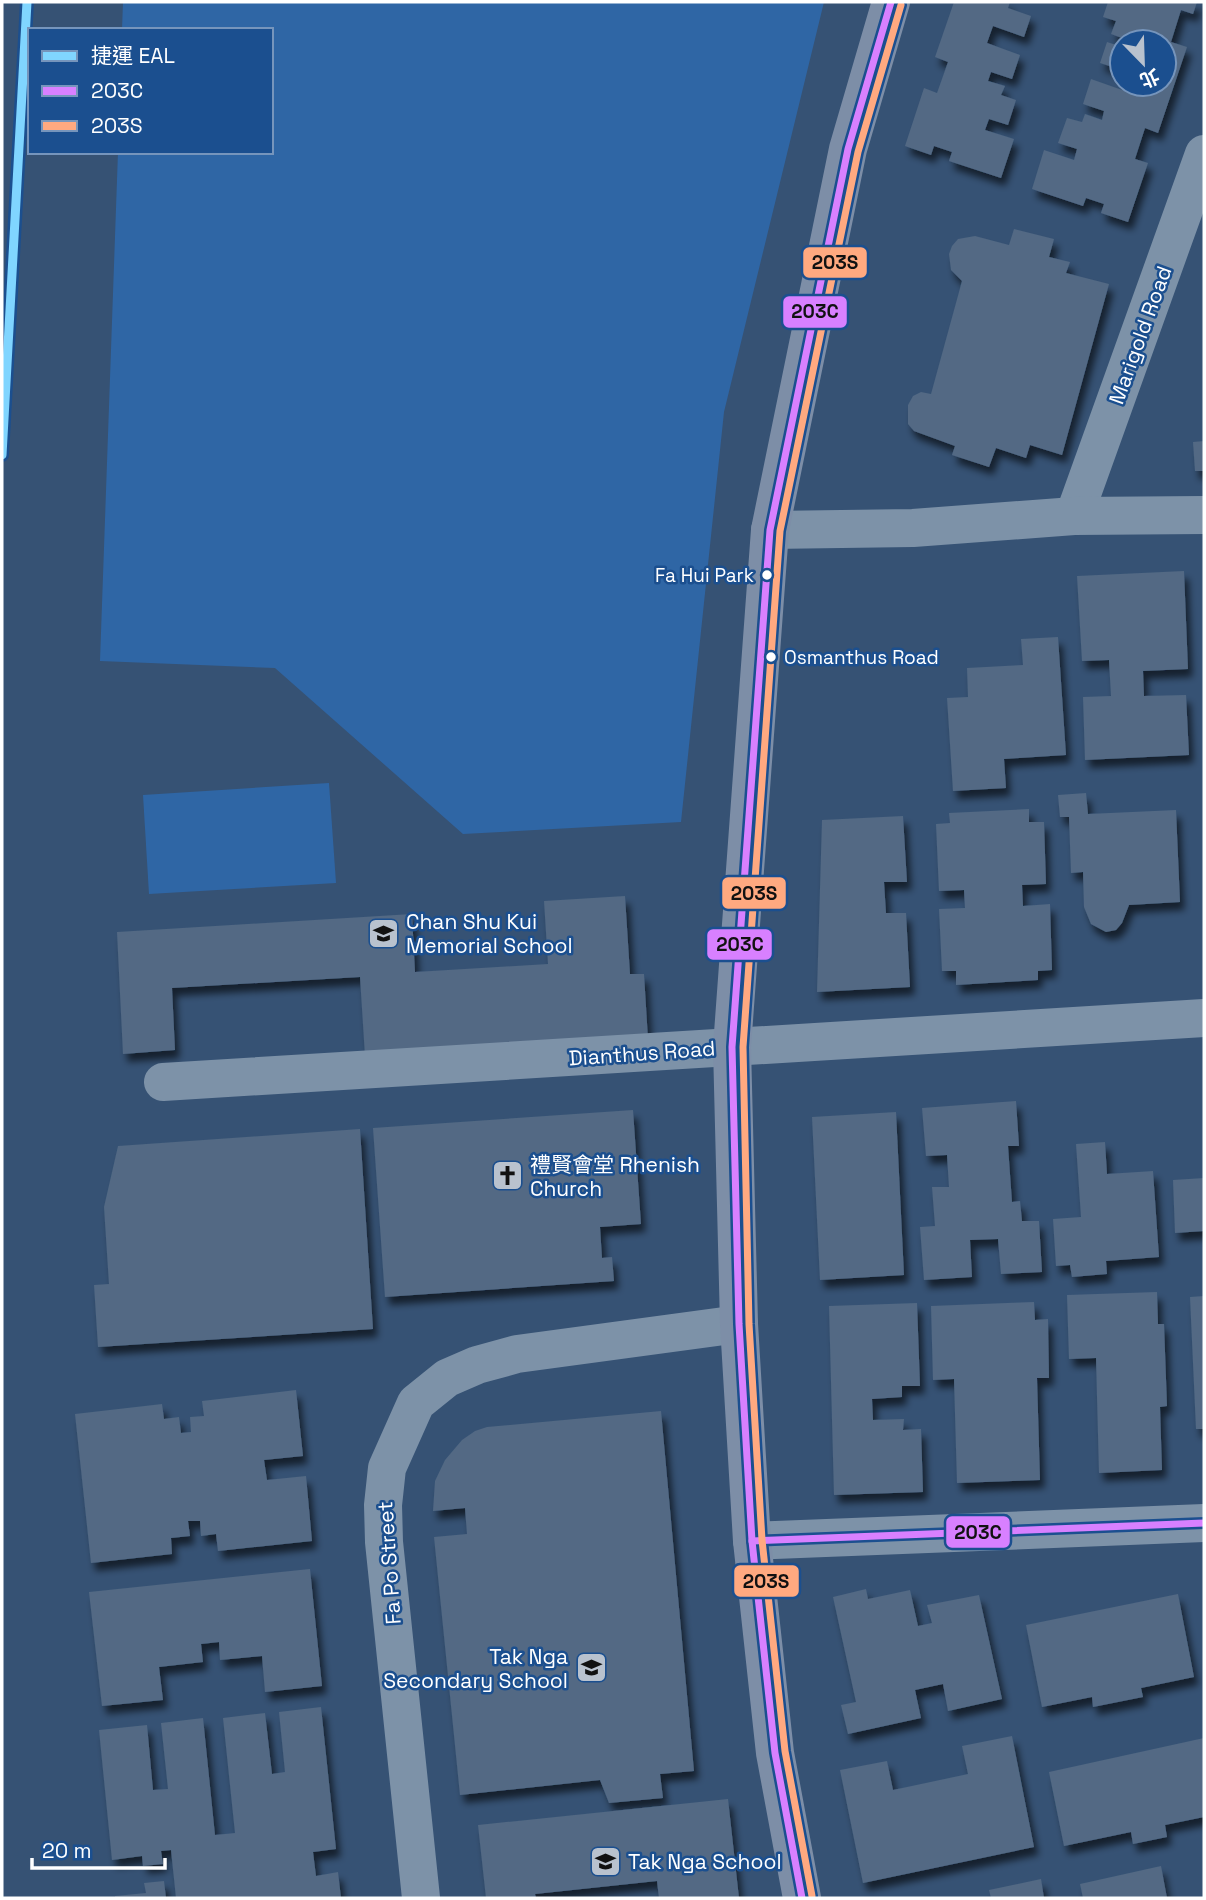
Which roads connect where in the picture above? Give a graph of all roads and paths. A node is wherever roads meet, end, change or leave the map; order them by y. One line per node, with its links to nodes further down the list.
1 (891, 2): 5 (main road)
2 (1204, 154): 4 (street, Marigold Road)
3 (1204, 515): 4 (street)
4 (1074, 516): 5 (street)
5 (770, 530): 7 (main road)
6 (1204, 1018): 7 (street, Dianthus Road)
7 (732, 1047): 8 (street, Dianthus Road); 9 (main road)
8 (163, 1082)
9 (738, 1324): 11 (main road); 12 (street, Fa Po Street)
10 (1204, 1522): 11 (street)
11 (752, 1541): 13 (main road)
12 (421, 1898)
13 (802, 1898)

